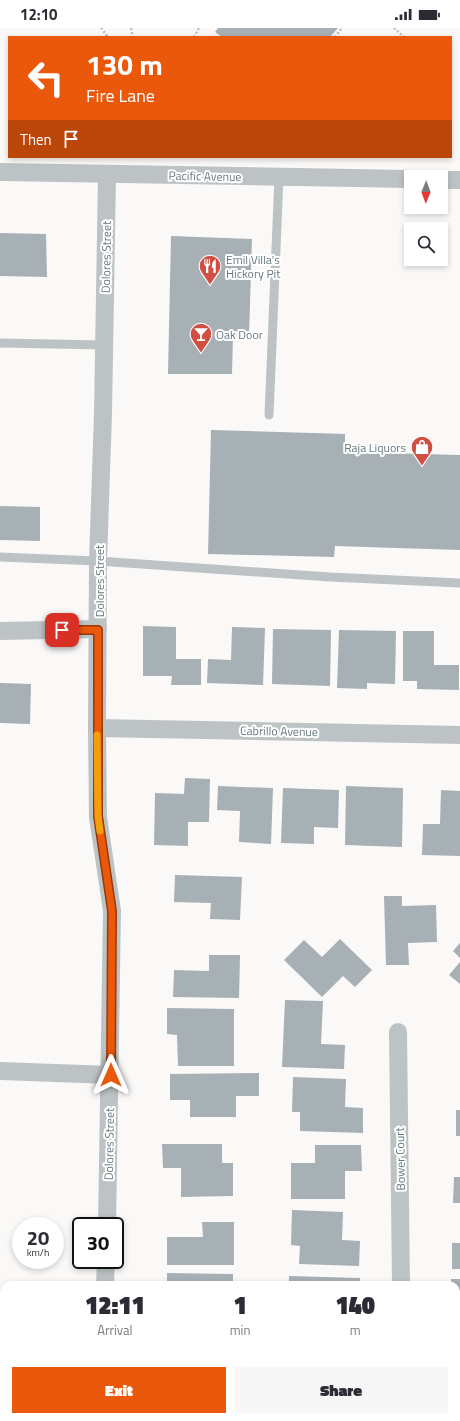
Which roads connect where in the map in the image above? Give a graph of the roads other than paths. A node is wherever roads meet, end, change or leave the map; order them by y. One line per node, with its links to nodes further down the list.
1 (0, 172): 2 (street, Pacific Avenue)
2 (107, 175): 3 (street, Pacific Avenue); 8 (street, Dolores Street)
3 (280, 177): 4 (street, Pacific Avenue); 9 (lane)
4 (404, 180)
5 (448, 180): 6 (street)
6 (460, 180)
7 (0, 342): 8 (lane)
8 (105, 345): 11 (street, Dolores Street)
9 (269, 415)
10 (0, 557): 11 (lane)
11 (98, 561): 12 (lane); 14 (street, Dolores Street)
12 (460, 582)
13 (0, 630): 14 (street)
14 (98, 630): 15 (street, Dolores Street)
15 (97, 728): 16 (street, Cabrillo Avenue); 19 (street, Dolores Street)
16 (460, 735)
17 (398, 1032): 23 (street, Bower Court)
18 (0, 1071): 19 (street)
19 (111, 1075): 20 (street, Dolores Street)
20 (107, 1217)
21 (106, 1269): 22 (street)
22 (106, 1281)
23 (401, 1281)

